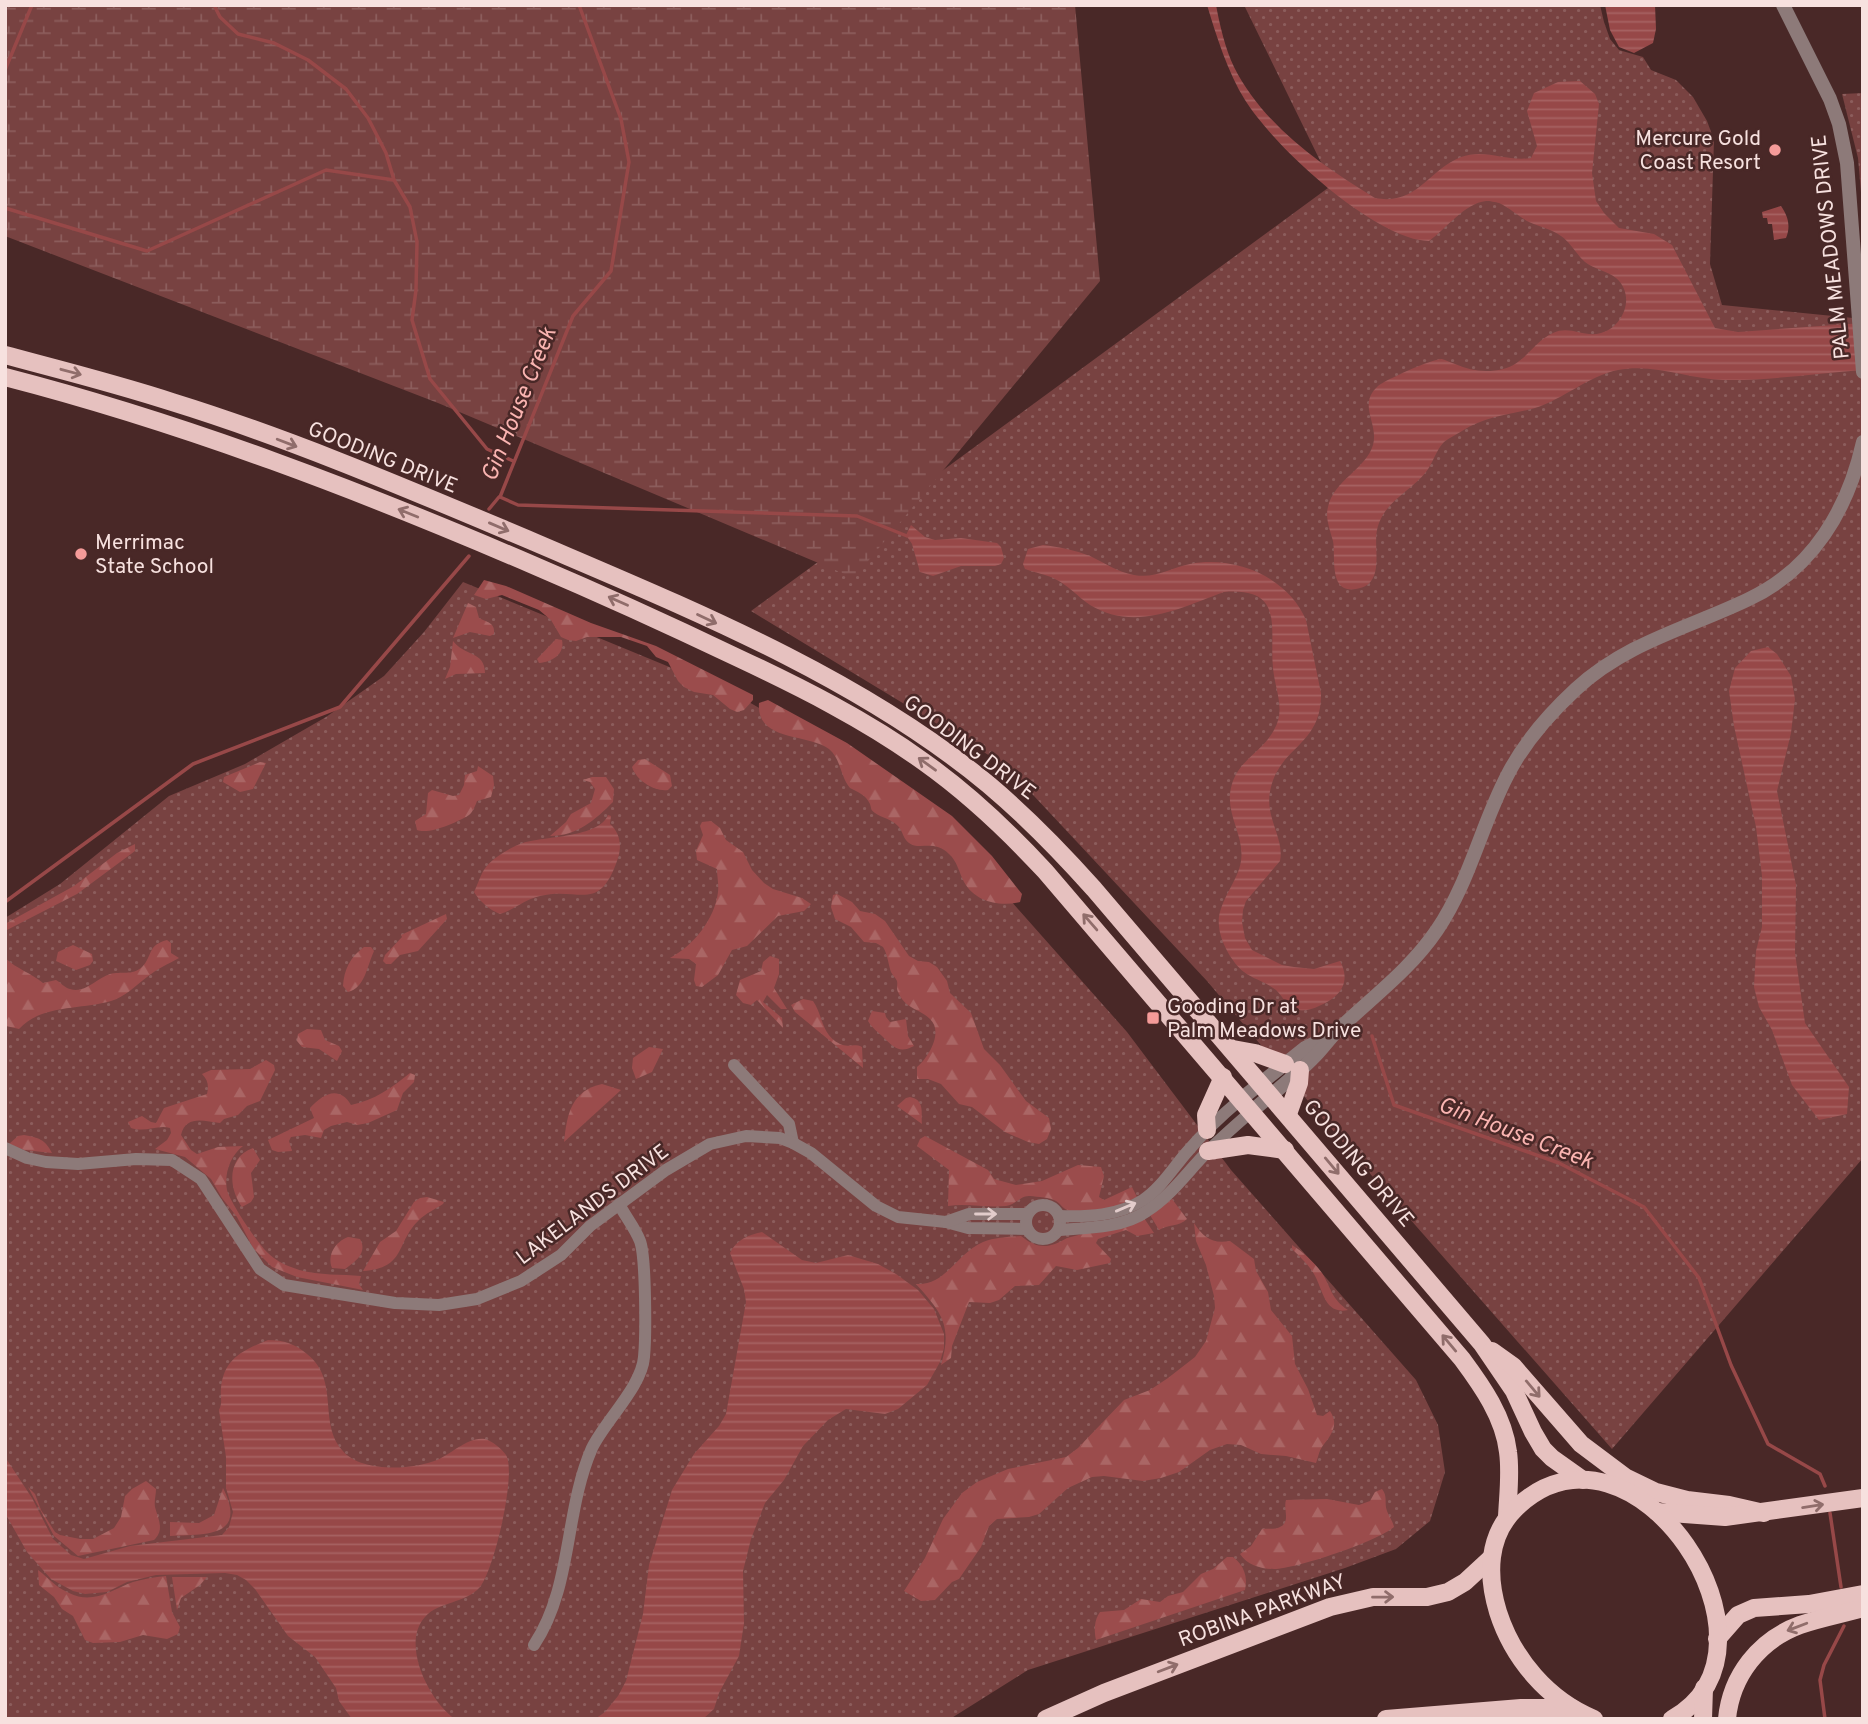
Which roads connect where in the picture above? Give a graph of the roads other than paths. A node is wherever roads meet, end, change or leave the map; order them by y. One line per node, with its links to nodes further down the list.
1 (1783, 5): 3 (street, PALM MEADOWS DRIVE)
2 (5, 355): 6 (main road, GOODING DRIVE, one-way to 6)
3 (1863, 372)
4 (5, 377): 9 (main road, GOODING DRIVE, one-way to 4)
5 (1863, 442): 8 (street)
6 (1233, 1049): 8 (main road); 10 (main road, GOODING DRIVE)
7 (734, 1065): 14 (street)
8 (1292, 1067): 10 (street); 12 (main road)
9 (1223, 1077): 11 (main road, GOODING DRIVE); 13 (main road)
10 (1266, 1089): 11 (street); 12 (main road, GOODING DRIVE)
11 (1247, 1105): 13 (street); 16 (main road, GOODING DRIVE); 17 (street)
12 (1288, 1114): 24 (main road, GOODING DRIVE, one-way to 24)
13 (1207, 1130): 20 (street, one-way to 13)
14 (793, 1143): 18 (street, LAKELANDS DRIVE); 21 (street, LAKELANDS DRIVE)
15 (5, 1148): 18 (street, LAKELANDS DRIVE)
16 (1285, 1150): 17 (main road); 29 (main road, GOODING DRIVE, one-way to 16)
17 (1208, 1151): 23 (street)
18 (619, 1204): 34 (street)
19 (1027, 1214): 20 (street); 21 (street, one-way to 19); 22 (street)
20 (1059, 1216): 23 (street)
21 (946, 1222): 22 (street)
22 (1027, 1229): 23 (street)
23 (1059, 1230)
24 (1482, 1344): 25 (main road, GOODING DRIVE); 28 (main road, one-way to 28)
25 (1583, 1480): 27 (main road); 29 (main road)
26 (1863, 1498): 28 (main road, one-way to 26)
27 (1657, 1512): 28 (main road); 33 (main road)
28 (1764, 1513)
29 (1507, 1517): 30 (main road)
30 (1491, 1558): 36 (main road); 37 (main road, ROBINA PARKWAY, one-way to 30)
31 (1863, 1594): 33 (main road)
32 (1863, 1608): 42 (main road, one-way to 42)
33 (1717, 1639): 35 (main road)
34 (534, 1645)
35 (1704, 1688): 40 (main road); 41 (main road)
36 (1572, 1708): 38 (main road); 39 (main road)
37 (1046, 1719)
38 (1386, 1719)
39 (1594, 1719)
40 (1672, 1719)
41 (1703, 1719)
42 (1727, 1719)

